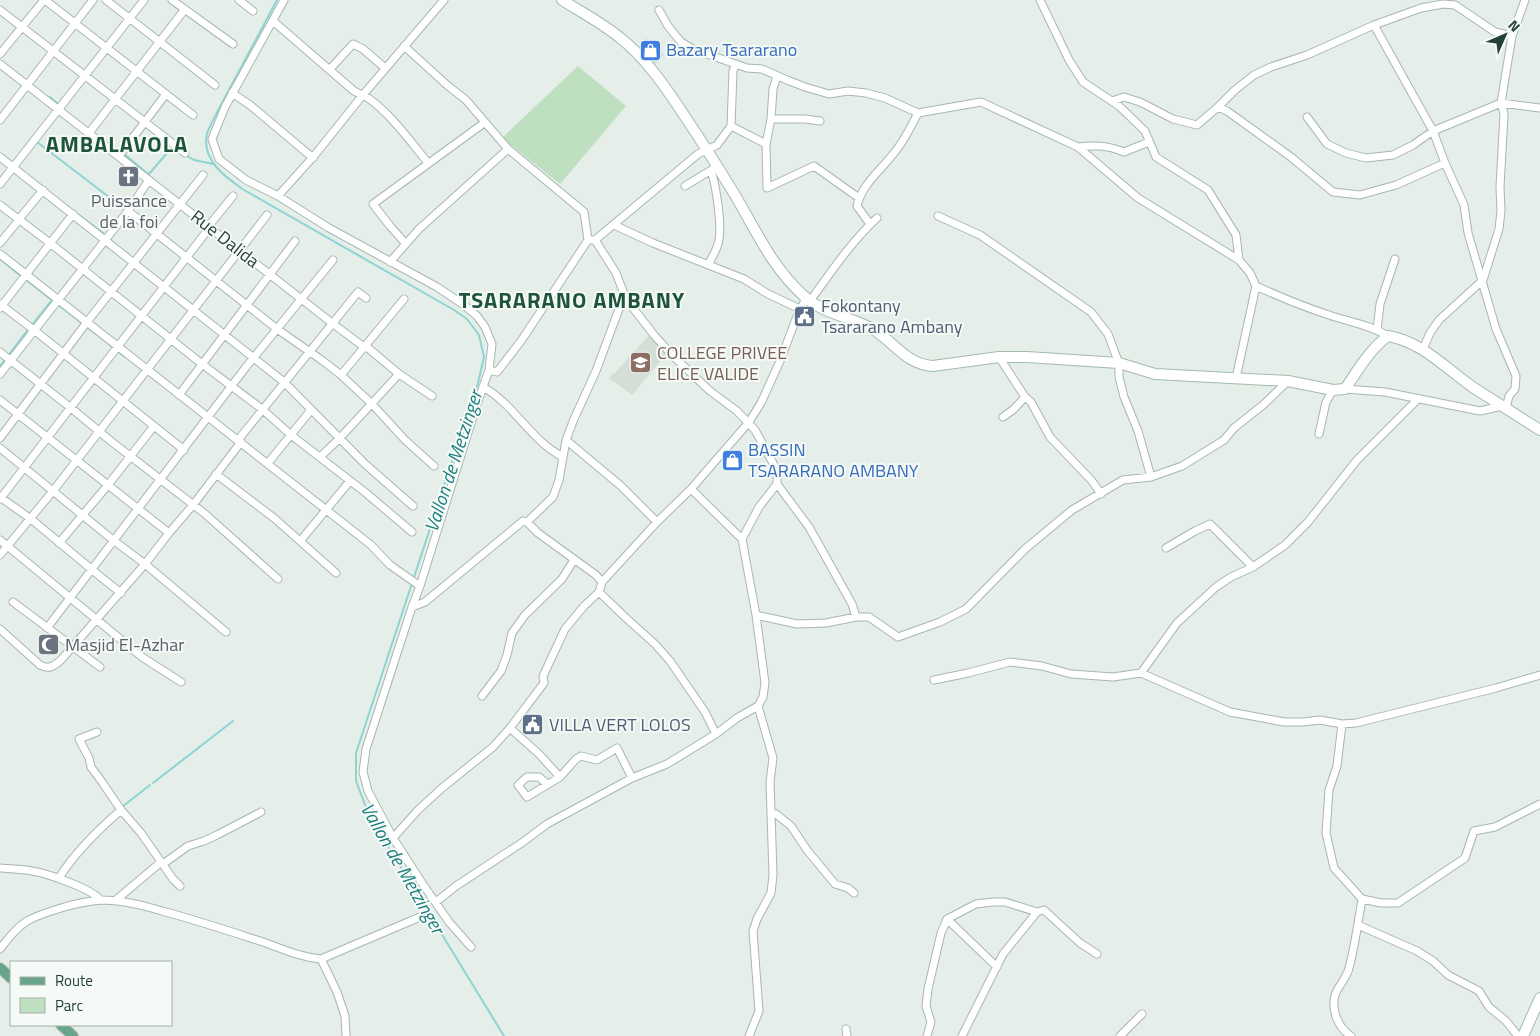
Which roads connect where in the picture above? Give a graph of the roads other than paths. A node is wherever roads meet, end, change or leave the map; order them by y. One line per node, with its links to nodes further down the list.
1 (44, 0): 18 (street); 20 (street)
2 (93, 0): 18 (street)
3 (106, 0): 16 (street)
4 (144, 0): 16 (street)
5 (172, 0): 12 (street)
6 (239, 0): 15 (street)
7 (284, 0): 17 (street)
8 (444, 0): 24 (street)
9 (562, 0): 62 (street)
10 (1040, 0): 41 (street)
11 (1525, 0): 21 (street)
12 (185, 9): 22 (street); 23 (street)
13 (0, 10): 20 (street)
14 (659, 10): 29 (street)
15 (253, 11)
16 (130, 18): 22 (street); 25 (street)
17 (273, 21): 31 (street); 37 (street)
18 (76, 23): 25 (street); 26 (street)
19 (1374, 25): 21 (street); 43 (street); 56 (street)
20 (21, 26): 26 (street); 27 (street)
21 (1512, 36): 42 (street)
22 (160, 42): 32 (street); 36 (street)
23 (234, 44)
24 (404, 46): 30 (street); 54 (street)
25 (107, 47): 32 (street); 33 (street)
26 (54, 51): 33 (street); 35 (street)
27 (0, 54)
28 (0, 64): 35 (street, Rue Dalida)
29 (736, 64): 34 (street); 55 (street)
30 (385, 68): 31 (street); 39 (street)
31 (330, 69): 39 (street)
32 (137, 71): 38 (street); 40 (street)
33 (84, 76): 40 (street); 45 (street)
34 (777, 76): 47 (street); 50 (street)
35 (28, 85): 45 (street, Rue Dalida); 46 (street)
36 (215, 85)
37 (232, 93): 66 (street); 77 (street)
38 (166, 94): 48 (street); 53 (street)
39 (362, 96): 66 (street); 67 (street)
40 (115, 99): 53 (street); 57 (street)
41 (1112, 101): 43 (street); 58 (street)
42 (1501, 103): 44 (street); 56 (street); 110 (street)
43 (1218, 107): 68 (street)
44 (1540, 108)
45 (58, 109): 57 (street, Rue Dalida); 69 (street)
46 (3, 112): 51 (street)
47 (918, 113): 60 (street); 78 (street)
48 (193, 115)
49 (1307, 117): 56 (street)
50 (771, 119): 52 (street); 59 (street)
51 (0, 120)
52 (820, 122)
53 (144, 123): 63 (street); 64 (street)
54 (484, 123): 61 (street); 67 (street)
55 (731, 126): 59 (street); 62 (street)
56 (1433, 130): 68 (street)
57 (89, 133): 64 (street, Rue Dalida)
58 (1149, 142): 60 (street); 102 (street)
59 (766, 144): 78 (street)
60 (1078, 147): 102 (street)
61 (508, 149): 92 (street); 96 (street)
62 (708, 150): 70 (street); 88 (street)
63 (185, 153)
64 (119, 156): 72 (street, Rue Dalida)
65 (0, 157): 69 (street)
66 (313, 158): 77 (street)
67 (428, 163): 96 (street)
68 (1445, 163): 110 (street)
69 (13, 167): 73 (street); 75 (street)
70 (714, 168): 74 (street); 105 (street); 119 (street)
71 (204, 174): 79 (street)
72 (149, 180): 79 (street, Rue Dalida); 81 (street)
73 (0, 184)
74 (685, 186)
75 (43, 190): 82 (street); 86 (street)
76 (233, 196): 89 (street)
77 (278, 196): 103 (street)
78 (859, 198): 87 (street)
79 (181, 204): 89 (street, Rue Dalida); 90 (street)
80 (0, 205): 86 (street)
81 (128, 211): 90 (street); 91 (street)
82 (73, 214): 91 (street); 95 (street)
83 (267, 215): 97 (street)
84 (938, 216): 142 (street)
85 (877, 218): 87 (street)
86 (18, 220): 94 (street); 95 (street)
87 (870, 224): 119 (street)
88 (614, 225): 92 (street); 105 (street)
89 (210, 227): 97 (street, Rue Dalida); 99 (street)
90 (157, 234): 99 (street); 104 (street)
91 (106, 240): 104 (street); 106 (street)
92 (592, 240): 118 (street); 145 (street)
93 (295, 241): 108 (street)
94 (0, 243)
95 (50, 243): 106 (street); 107 (street)
96 (406, 244): 103 (street)
97 (240, 250): 108 (street, Rue Dalida); 109 (street)
98 (0, 254): 107 (street)
99 (186, 257): 109 (street); 111 (street)
100 (1395, 259): 129 (street)
101 (334, 260): 116 (street)
102 (1239, 260): 112 (street)
103 (390, 262): 145 (street)
104 (135, 263): 111 (street); 113 (street)
105 (708, 265): 122 (street)
106 (82, 270): 113 (street); 115 (street)
107 (26, 274): 115 (street); 121 (street)
108 (270, 274): 116 (street, Rue Dalida); 120 (street)
109 (216, 280): 120 (street); 123 (street)
110 (1483, 280): 135 (street); 165 (street)
111 (164, 286): 123 (street); 124 (street)
112 (1256, 286): 129 (street); 150 (street)
113 (111, 292): 124 (street); 125 (street)
114 (366, 298): 126 (street)
115 (58, 299): 125 (street); 128 (street)
116 (302, 299): 126 (street, Rue Dalida); 127 (street)
117 (404, 299): 134 (street)
118 (626, 299): 172 (street); 181 (street)
119 (808, 300): 122 (street); 140 (street)
120 (248, 305): 127 (street); 130 (street)
121 (1, 306): 128 (street)
122 (800, 309): 172 (street)
123 (193, 310): 130 (street); 132 (street)
124 (141, 316): 132 (street); 133 (street)
125 (88, 322): 133 (street); 138 (street)
126 (332, 322): 134 (street, Rue Dalida); 137 (street)
127 (277, 329): 137 (street); 139 (street)
128 (34, 330): 138 (street); 141 (street)
129 (1378, 330): 131 (street)
130 (225, 335): 139 (street); 143 (street)
131 (1388, 336): 135 (street); 156 (street)
132 (170, 339): 143 (street); 144 (street)
133 (119, 346): 144 (street); 149 (street)
134 (364, 347): 147 (street, Rue Dalida); 148 (street)
135 (1423, 350): 165 (street)
136 (0, 352): 141 (street)
137 (310, 352): 148 (street); 152 (street)
138 (64, 354): 149 (street); 153 (street)
139 (254, 357): 152 (street); 154 (street)
140 (999, 357): 142 (street); 160 (street)
141 (10, 360): 146 (street); 153 (street)
142 (1119, 363): 150 (street); 193 (street)
143 (202, 364): 154 (street); 158 (street)
144 (147, 369): 158 (street); 163 (street)
145 (489, 370): 155 (street)
146 (0, 374)
147 (399, 374): 159 (street, Rue Dalida); 164 (street)
148 (340, 375): 164 (street)
149 (94, 378): 163 (street); 166 (street)
150 (1236, 378): 151 (street)
151 (1288, 381): 157 (street); 193 (street)
152 (284, 382): 167 (street); 168 (street)
153 (41, 384): 166 (street); 169 (street)
154 (232, 387): 167 (street); 171 (street)
155 (483, 387): 187 (street); 227 (street)
156 (1344, 389): 157 (street); 161 (street)
157 (1333, 390): 176 (street)
158 (179, 395): 171 (street)
159 (432, 396)
160 (1025, 397): 170 (street); 200 (street)
161 (1418, 399): 165 (street); 222 (street)
162 (0, 400): 169 (street)
163 (122, 401): 173 (street); 175 (street)
164 (372, 404): 180 (street); 190 (street)
165 (1504, 407): 174 (street)
166 (71, 408): 175 (street); 179 (street)
167 (262, 409): 177 (street); 182 (street)
168 (311, 410): 177 (street); 180 (street)
169 (19, 414): 178 (street); 179 (street)
170 (1004, 417)
171 (208, 418): 182 (street); 184 (street)
172 (749, 422): 196 (street); 198 (street)
173 (154, 426): 184 (street); 185 (street)
174 (1540, 430)
175 (100, 431): 185 (street); 188 (street)
176 (1319, 434)
177 (291, 435): 186 (street); 189 (street)
178 (0, 438)
179 (47, 438): 188 (street); 191 (street)
180 (339, 439): 186 (street); 203 (street)
181 (566, 440): 187 (street); 209 (street)
182 (239, 441): 189 (street); 192 (street)
183 (0, 448): 191 (street)
184 (184, 450): 194 (street)
185 (131, 456): 194 (street); 197 (street)
186 (320, 457): 195 (street)
187 (563, 457): 208 (street)
188 (77, 460): 197 (street); 199 (street)
189 (268, 463): 205 (street)
190 (434, 466)
191 (25, 467): 199 (street); 201 (street)
192 (216, 474): 202 (street); 215 (street)
193 (1151, 477): 200 (street)
194 (160, 479): 202 (street); 204 (street)
195 (350, 481): 205 (street); 210 (street)
196 (777, 484): 212 (street); 234 (street)
197 (108, 485): 204 (street); 206 (street)
198 (691, 489): 209 (street); 212 (street)
199 (53, 491): 206 (street); 207 (street)
200 (1101, 494): 234 (street)
201 (0, 498): 207 (street)
202 (193, 505): 211 (street); 225 (street)
203 (413, 506)
204 (139, 508): 211 (street); 214 (street)
205 (326, 509): 215 (street); 227 (street)
206 (83, 515): 214 (street); 216 (street)
207 (31, 519): 216 (street); 217 (street)
208 (527, 522): 220 (street); 232 (street)
209 (657, 522): 226 (street)
210 (412, 532)
211 (169, 533): 221 (street)
212 (742, 539): 233 (street)
213 (0, 540): 217 (street)
214 (113, 540): 221 (street); 223 (street)
215 (301, 540): 224 (street)
216 (59, 543): 223 (street)
217 (7, 545): 219 (street); 230 (street)
218 (1166, 548): 222 (street)
219 (0, 555)
220 (574, 560): 226 (street); 245 (street)
221 (145, 564): 229 (street); 238 (street)
222 (1253, 567): 241 (street)
223 (92, 569): 229 (street); 230 (street)
224 (336, 573)
225 (278, 579)
226 (602, 582): 228 (street)
227 (420, 586): 232 (street)
228 (599, 592): 248 (street); 250 (street)
229 (121, 593): 235 (street)
230 (69, 598): 235 (street); 236 (street)
231 (13, 602): 236 (street)
232 (412, 607): 258 (street)
233 (756, 616): 234 (street); 246 (street)
234 (856, 618)
235 (96, 619): 239 (street); 244 (street)
236 (47, 628): 239 (street)
237 (0, 629): 239 (street)
238 (226, 632)
239 (72, 646): 240 (street)
240 (100, 667)
241 (1140, 673): 243 (street); 247 (street)
242 (1540, 675): 247 (street)
243 (934, 680)
244 (181, 682)
245 (482, 696)
246 (758, 706): 250 (street); 257 (street)
247 (1342, 724): 266 (street)
248 (510, 728): 251 (street); 258 (street)
249 (97, 732): 255 (street)
250 (716, 734): 252 (street)
251 (560, 777): 252 (street); 253 (street)
252 (632, 778): 267 (street)
253 (547, 784)
254 (1540, 804): 266 (street)
255 (122, 810): 259 (street); 261 (street)
256 (261, 812): 259 (street)
257 (771, 812): 263 (street); 284 (street)
258 (393, 838): 267 (street)
259 (162, 863): 262 (street); 265 (street)
260 (0, 868): 261 (street)
261 (58, 878): 264 (street)
262 (180, 886)
263 (854, 893)
264 (100, 900): 265 (street); 273 (street)
265 (116, 900): 275 (street)
266 (1362, 900): 271 (street)
267 (436, 902): 272 (street)
268 (1037, 912): 270 (street); 274 (street); 276 (street)
269 (420, 917): 275 (street)
270 (947, 918): 276 (street); 285 (street)
271 (1358, 925): 288 (street); 289 (street)
272 (471, 947)
273 (0, 949)
274 (1097, 954)
275 (321, 959): 283 (street)
276 (997, 967): 286 (street)
277 (0, 968): 278 (main road)
278 (10, 977)
279 (1540, 998): 290 (street)
280 (1142, 1014): 287 (street)
281 (62, 1026): 282 (main road)
282 (73, 1036)
283 (346, 1036)
284 (749, 1036)
285 (927, 1036)
286 (962, 1036)
287 (1120, 1036)
288 (1351, 1036)
289 (1518, 1036)
290 (1523, 1036)

